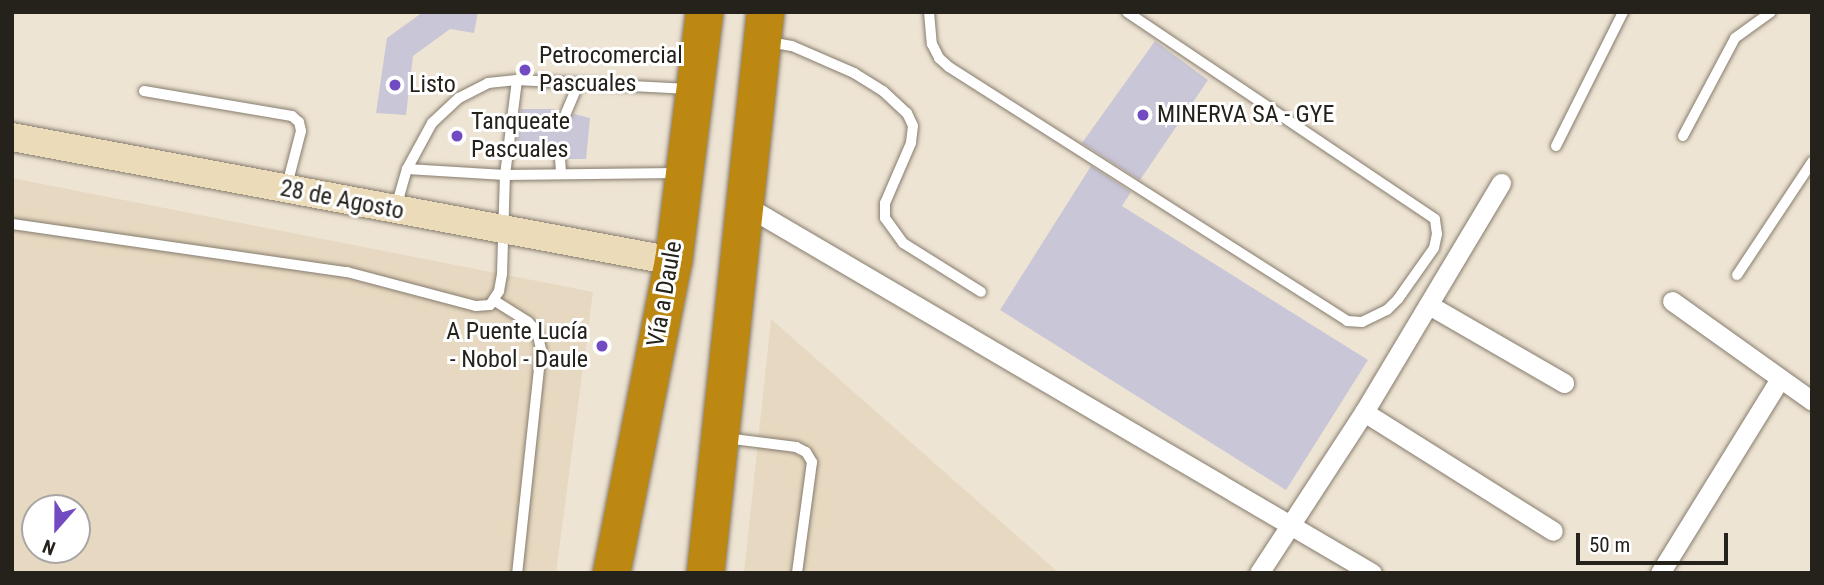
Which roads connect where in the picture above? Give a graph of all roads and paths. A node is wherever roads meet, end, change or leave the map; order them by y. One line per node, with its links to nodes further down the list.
1 (704, 12): 9 (highway, Vía a Daule)
2 (929, 12): 3 (lane)
3 (1127, 12)
4 (1623, 12): 14 (lane)
5 (1771, 12): 12 (lane)
6 (763, 26): 23 (highway); 29 (lane)
7 (517, 80): 8 (lane); 17 (lane); 20 (lane)
8 (578, 85): 9 (lane); 11 (lane)
9 (693, 89): 18 (highway, Vía a Daule)
10 (144, 91): 22 (lane)
11 (566, 113)
12 (1683, 136)
13 (12, 137): 22 (street, 28 de Agosto)
14 (1556, 146)
15 (560, 158): 19 (lane)
16 (1812, 162): 28 (lane)
17 (407, 169): 20 (lane); 24 (lane)
18 (684, 173): 19 (lane); 27 (highway, Vía a Daule)
19 (561, 174): 20 (lane)
20 (505, 175): 26 (lane)
21 (1502, 183): 32 (street)
22 (286, 189): 24 (street, 28 de Agosto)
23 (743, 204): 37 (highway); 38 (street)
24 (395, 209): 26 (street, 28 de Agosto)
25 (12, 224): 30 (lane)
26 (503, 231): 27 (street, 28 de Agosto); 30 (lane)
27 (673, 261): 41 (highway, Vía a Daule)
28 (1737, 275)
29 (981, 292)
30 (495, 301): 40 (lane)
31 (1672, 301): 33 (street)
32 (1429, 305): 34 (street); 36 (street)
33 (1780, 379): 35 (street); 46 (street)
34 (1564, 383)
35 (1812, 401)
36 (1364, 412): 38 (street); 39 (street)
37 (719, 438): 42 (highway); 43 (lane)
38 (1291, 523): 44 (street); 45 (street)
39 (1553, 531)
40 (517, 573)
41 (611, 573)
42 (705, 573)
43 (797, 573)
44 (1259, 573)
45 (1371, 573)
46 (1660, 573)

